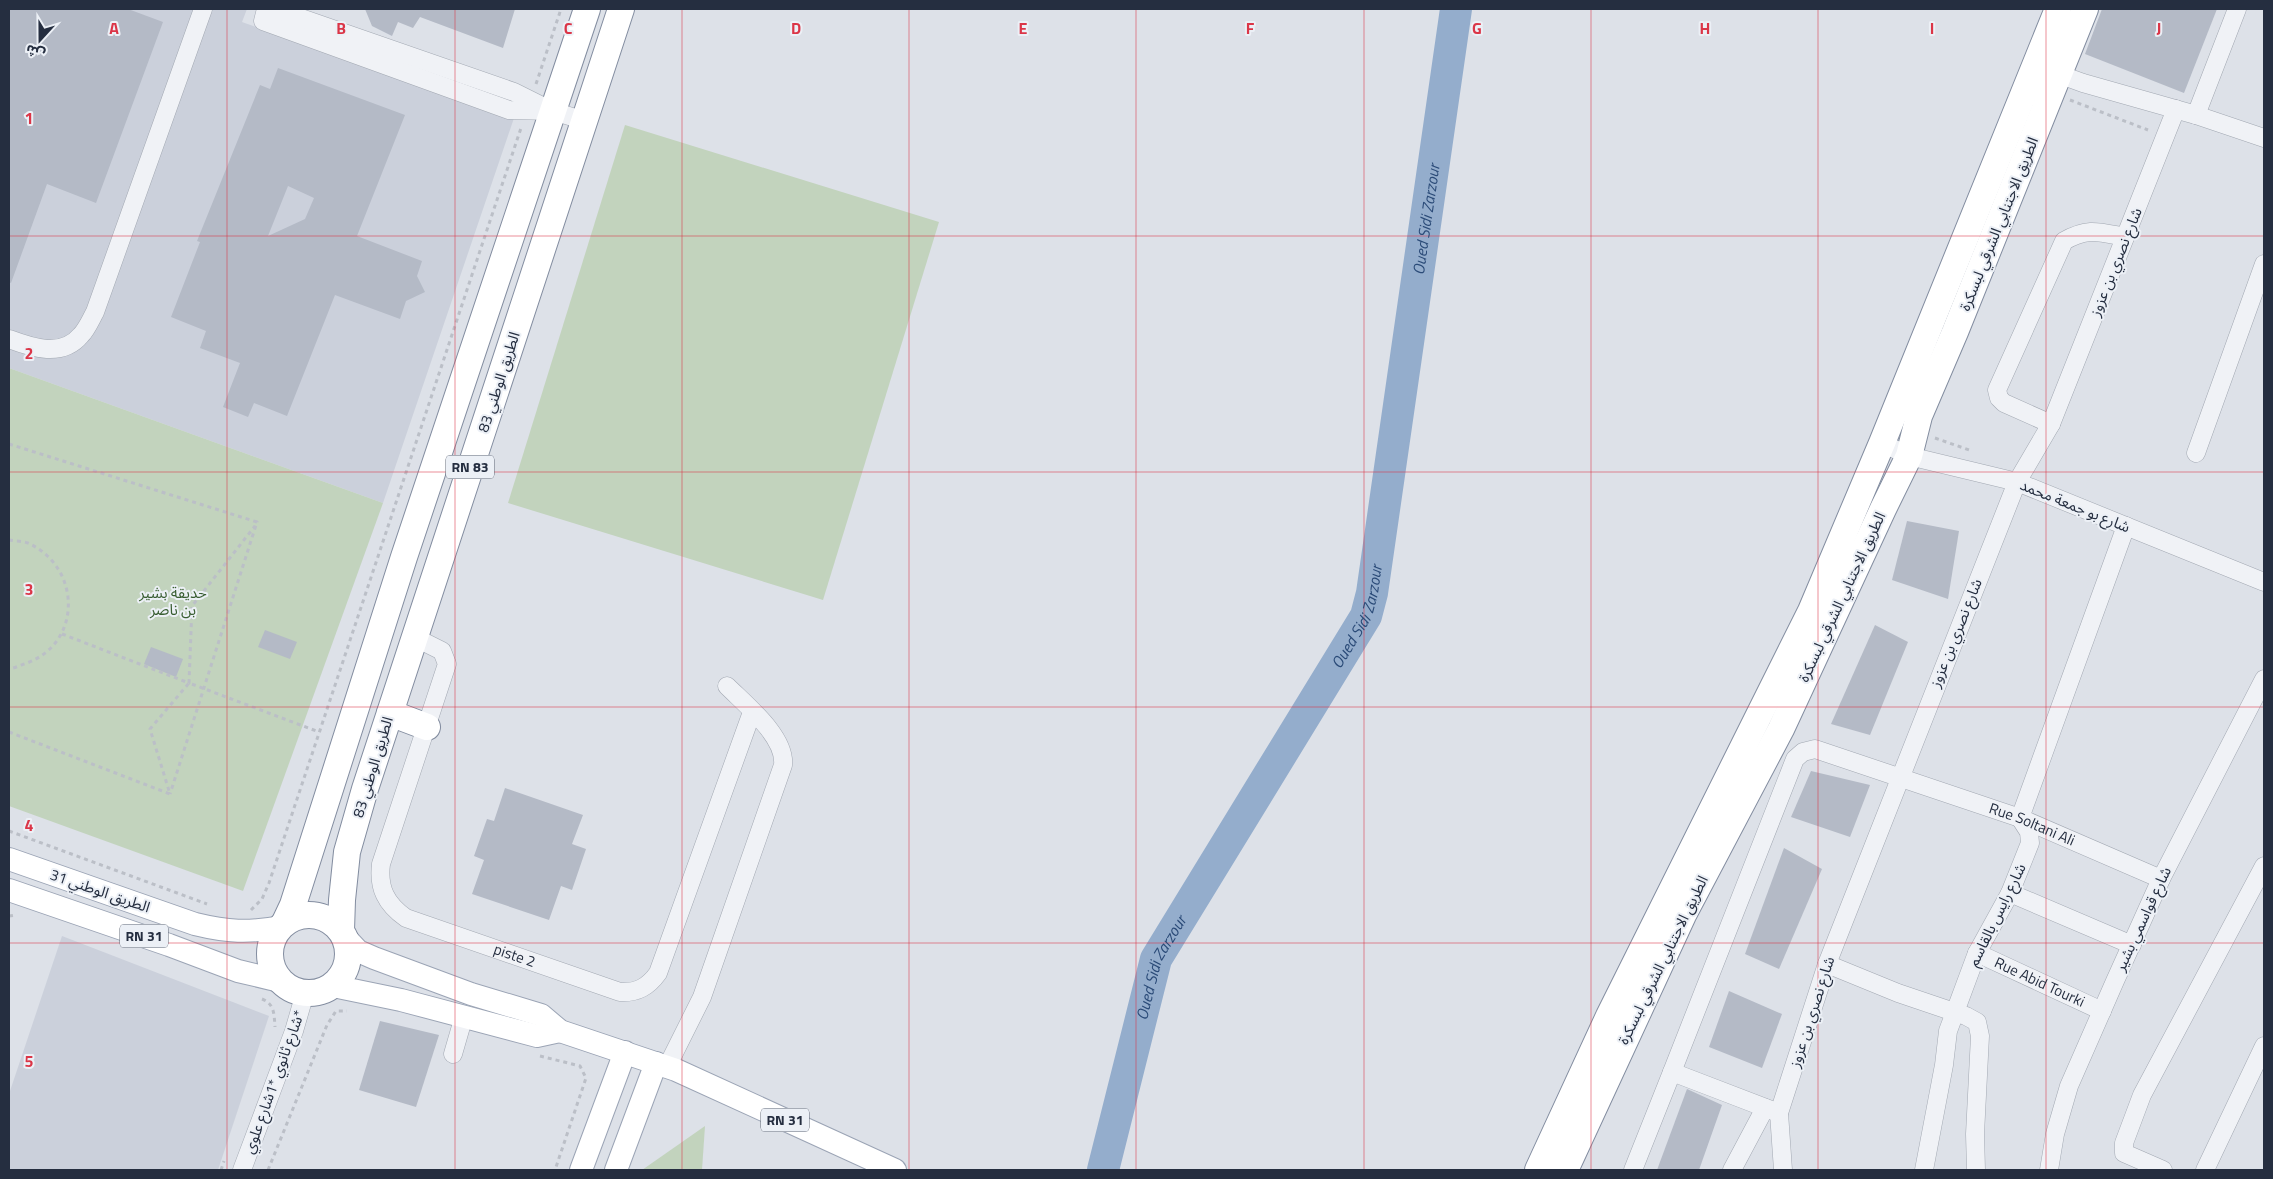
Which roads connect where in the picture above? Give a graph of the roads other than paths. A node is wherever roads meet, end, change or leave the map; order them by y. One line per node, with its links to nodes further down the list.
1 (203, 9): 18 (street)
2 (266, 9): 10 (street)
3 (275, 9): 10 (street)
4 (587, 9): 12 (highway, RN 83)
5 (621, 9): 14 (highway, الطريق الوطني 83 / RN 83)
6 (2058, 9): 9 (highway, الطريق الاجتنابي الشرقي لبسكرة)
7 (2085, 9): 9 (highway, الطريق الاجتنابي الشرقي لبسكرة)
8 (2237, 9): 13 (street)
9 (2052, 79): 11 (street); 20 (highway, الطريق الاجتنابي الشرقي لبسكرة); 22 (highway, الطريق الاجتنابي الشرقي لبسكرة)
10 (529, 105): 12 (street)
11 (2176, 110): 13 (street); 16 (street, شارع نصري بن عزوز)
12 (554, 112): 14 (street); 39 (highway, RN 83)
13 (2196, 115): 15 (street)
14 (585, 120): 26 (highway, الطريق الوطني 83 / RN 83)
15 (2264, 138)
16 (2125, 237): 19 (street, شارع نصري بن عزوز); 19 (street)
17 (2264, 264): 21 (street)
18 (9, 339)
19 (2051, 424): 23 (street, شارع نصري بن عزوز)
20 (1882, 443): 22 (street, شارع بو جمعة محمد); 61 (highway, الطريق الاجتنابي الشرقي لبسكرة)
21 (2196, 452)
22 (1909, 456): 23 (street, شارع بو جمعة محمد); 62 (highway, الطريق الاجتنابي الشرقي لبسكرة)
23 (2017, 482): 24 (street, شارع بو جمعة محمد); 32 (street, شارع نصري بن عزوز)
24 (2126, 526): 25 (street, شارع بو جمعة محمد); 33 (street)
25 (2263, 578)
26 (414, 638): 30 (highway, الطريق الوطني 83 / RN 83); 31 (street, piste 2)
27 (2264, 678): 36 (street, شارع قواسمي بشير)
28 (727, 686): 29 (street)
29 (752, 712): 31 (street, piste 2); 54 (street)
30 (390, 713): 31 (highway); 40 (highway, الطريق الوطني 83 / RN 83)
31 (427, 727)
32 (1899, 777): 33 (street, Rue Soltani Ali); 43 (street, شارع نصري بن عزوز); 55 (street, Rue Soltani Ali)
33 (2020, 818): 36 (street, Rue Soltani Ali); 38 (street, شارع رايس بالقاسم)
34 (9, 859): 39 (main road, الطريق الوطني 31)
35 (2264, 866): 69 (street)
36 (2161, 878): 41 (street, شارع قواسمي بشير)
37 (9, 890): 44 (main road, RN 31)
38 (2010, 893): 41 (street); 42 (street, شارع رايس بالقاسم)
39 (283, 925): 40 (highway); 44 (highway)
40 (342, 933): 45 (highway); 50 (main road, RN 31)
41 (2132, 945): 47 (street, شارع قواسمي بشير)
42 (1977, 953): 47 (street, Rue Abid Tourki); 48 (street, شارع رايس بالقاسم)
43 (1827, 964): 48 (street); 56 (street, شارع نصري بن عزوز)
44 (280, 981): 46 (highway)
45 (333, 986): 46 (highway); 49 (main road, RN 31)
46 (305, 993): 57 (street, شارع ثانوي *1شارع علوي*)
47 (2102, 1011): 68 (street, شارع قواسمي بشير)
48 (1954, 1012): 66 (street, شارع رايس بالقاسم); 67 (street)
49 (464, 1016): 50 (main road, RN 31); 53 (street)
50 (560, 1031): 52 (main road, RN 31)
51 (2264, 1046): 70 (street)
52 (625, 1052): 54 (main road, RN 31); 58 (main road)
53 (452, 1054)
54 (666, 1067): 59 (main road); 60 (main road, RN 31)
55 (1672, 1072): 56 (street); 63 (street, Rue Soltani Ali)
56 (1772, 1111): 64 (street); 65 (street, شارع نصري بن عزوز)
57 (242, 1170)
58 (581, 1170)
59 (616, 1170)
60 (895, 1170)
61 (1538, 1170)
62 (1565, 1170)
63 (1633, 1170)
64 (1732, 1170)
65 (1783, 1170)
66 (1924, 1170)
67 (1976, 1170)
68 (2048, 1170)
69 (2164, 1170)
70 (2205, 1170)

